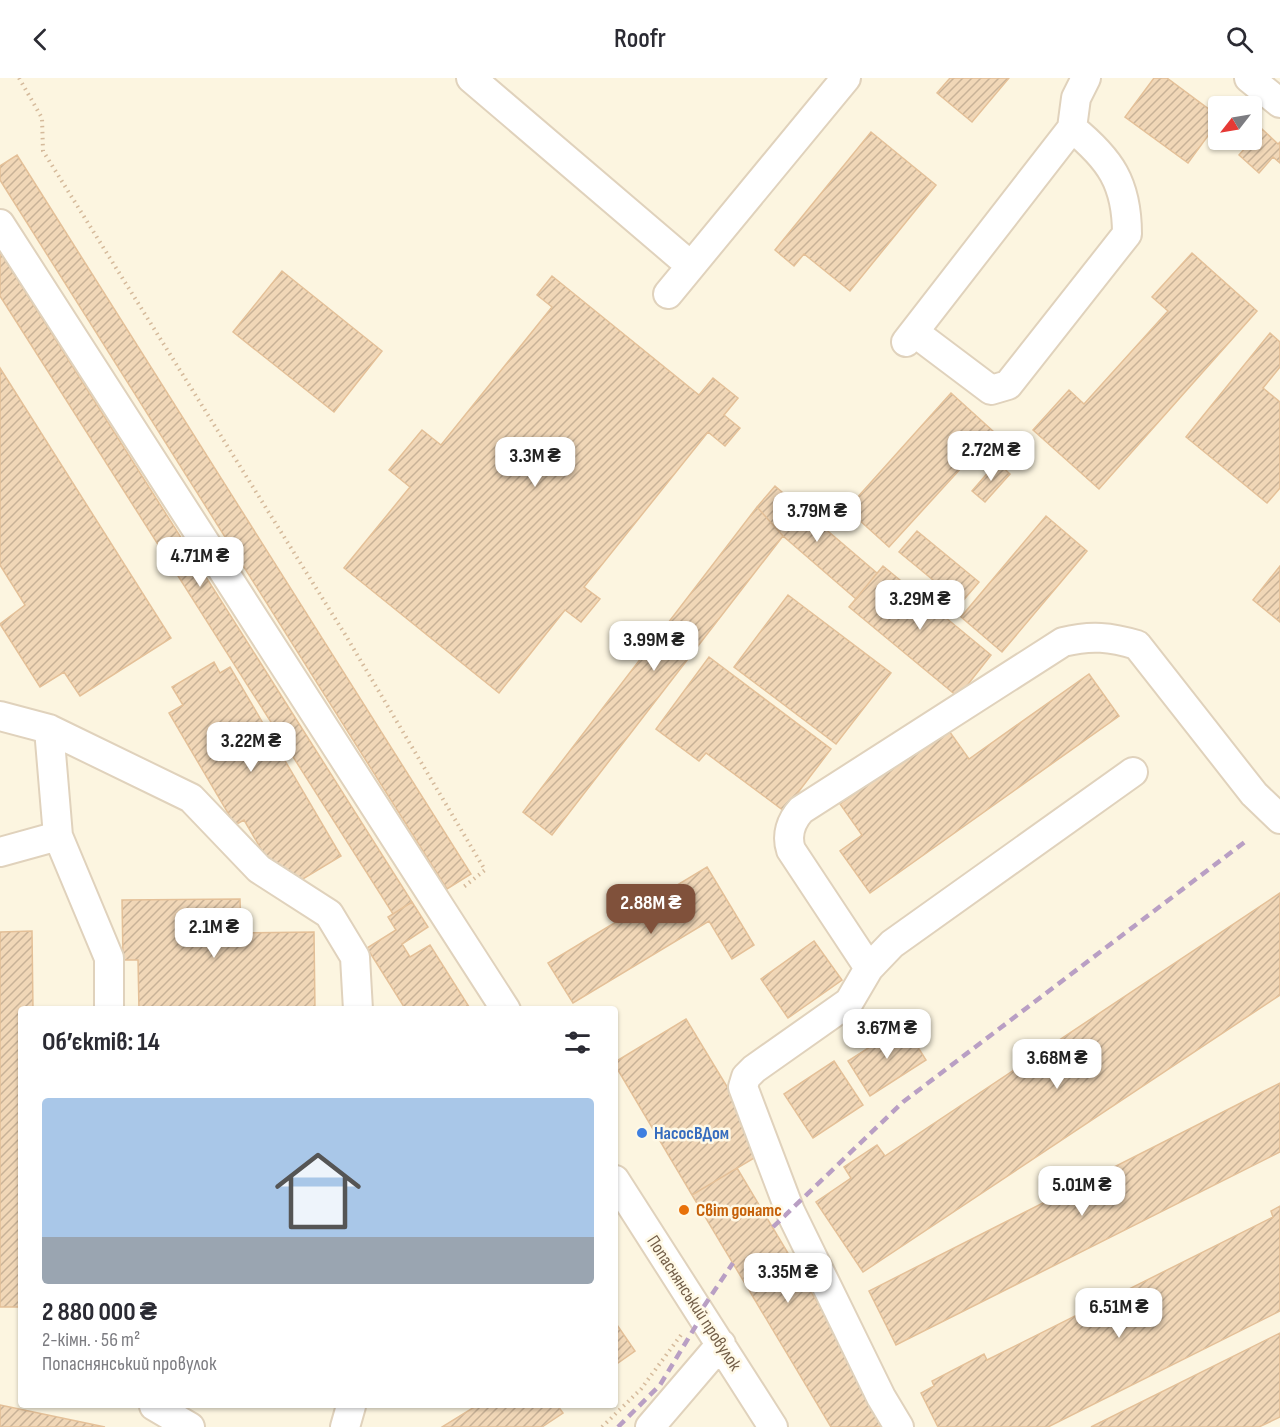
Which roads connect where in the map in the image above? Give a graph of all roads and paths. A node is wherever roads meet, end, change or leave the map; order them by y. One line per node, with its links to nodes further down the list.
1 (19, 78): 17 (path)
2 (471, 78): 9 (street)
3 (846, 78): 9 (street)
4 (1086, 78): 7 (street)
5 (1249, 78): 6 (street)
6 (1280, 103)
7 (1072, 128): 7 (street)
8 (0, 224): 17 (street)
9 (691, 266): 10 (street)
10 (668, 294)
11 (0, 716): 12 (street)
12 (49, 729): 15 (street); 20 (street)
13 (1133, 772): 18 (street)
14 (1280, 819): 18 (street)
15 (58, 836): 16 (street); 19 (street)
16 (0, 852)
17 (436, 901): 21 (street)
18 (869, 968): 32 (street)
19 (109, 1006)
20 (358, 1006)
21 (503, 1006)
22 (618, 1185): 23 (street, Попаснянський провулок)
23 (695, 1305): 24 (street, Попаснянський провулок); 29 (path)
24 (721, 1344): 30 (street); 31 (street, Попаснянський провулок)
25 (157, 1408): 27 (street)
26 (350, 1408): 28 (street)
27 (190, 1427)
28 (345, 1427)
29 (602, 1427)
30 (650, 1427)
31 (774, 1427)
32 (899, 1427)

